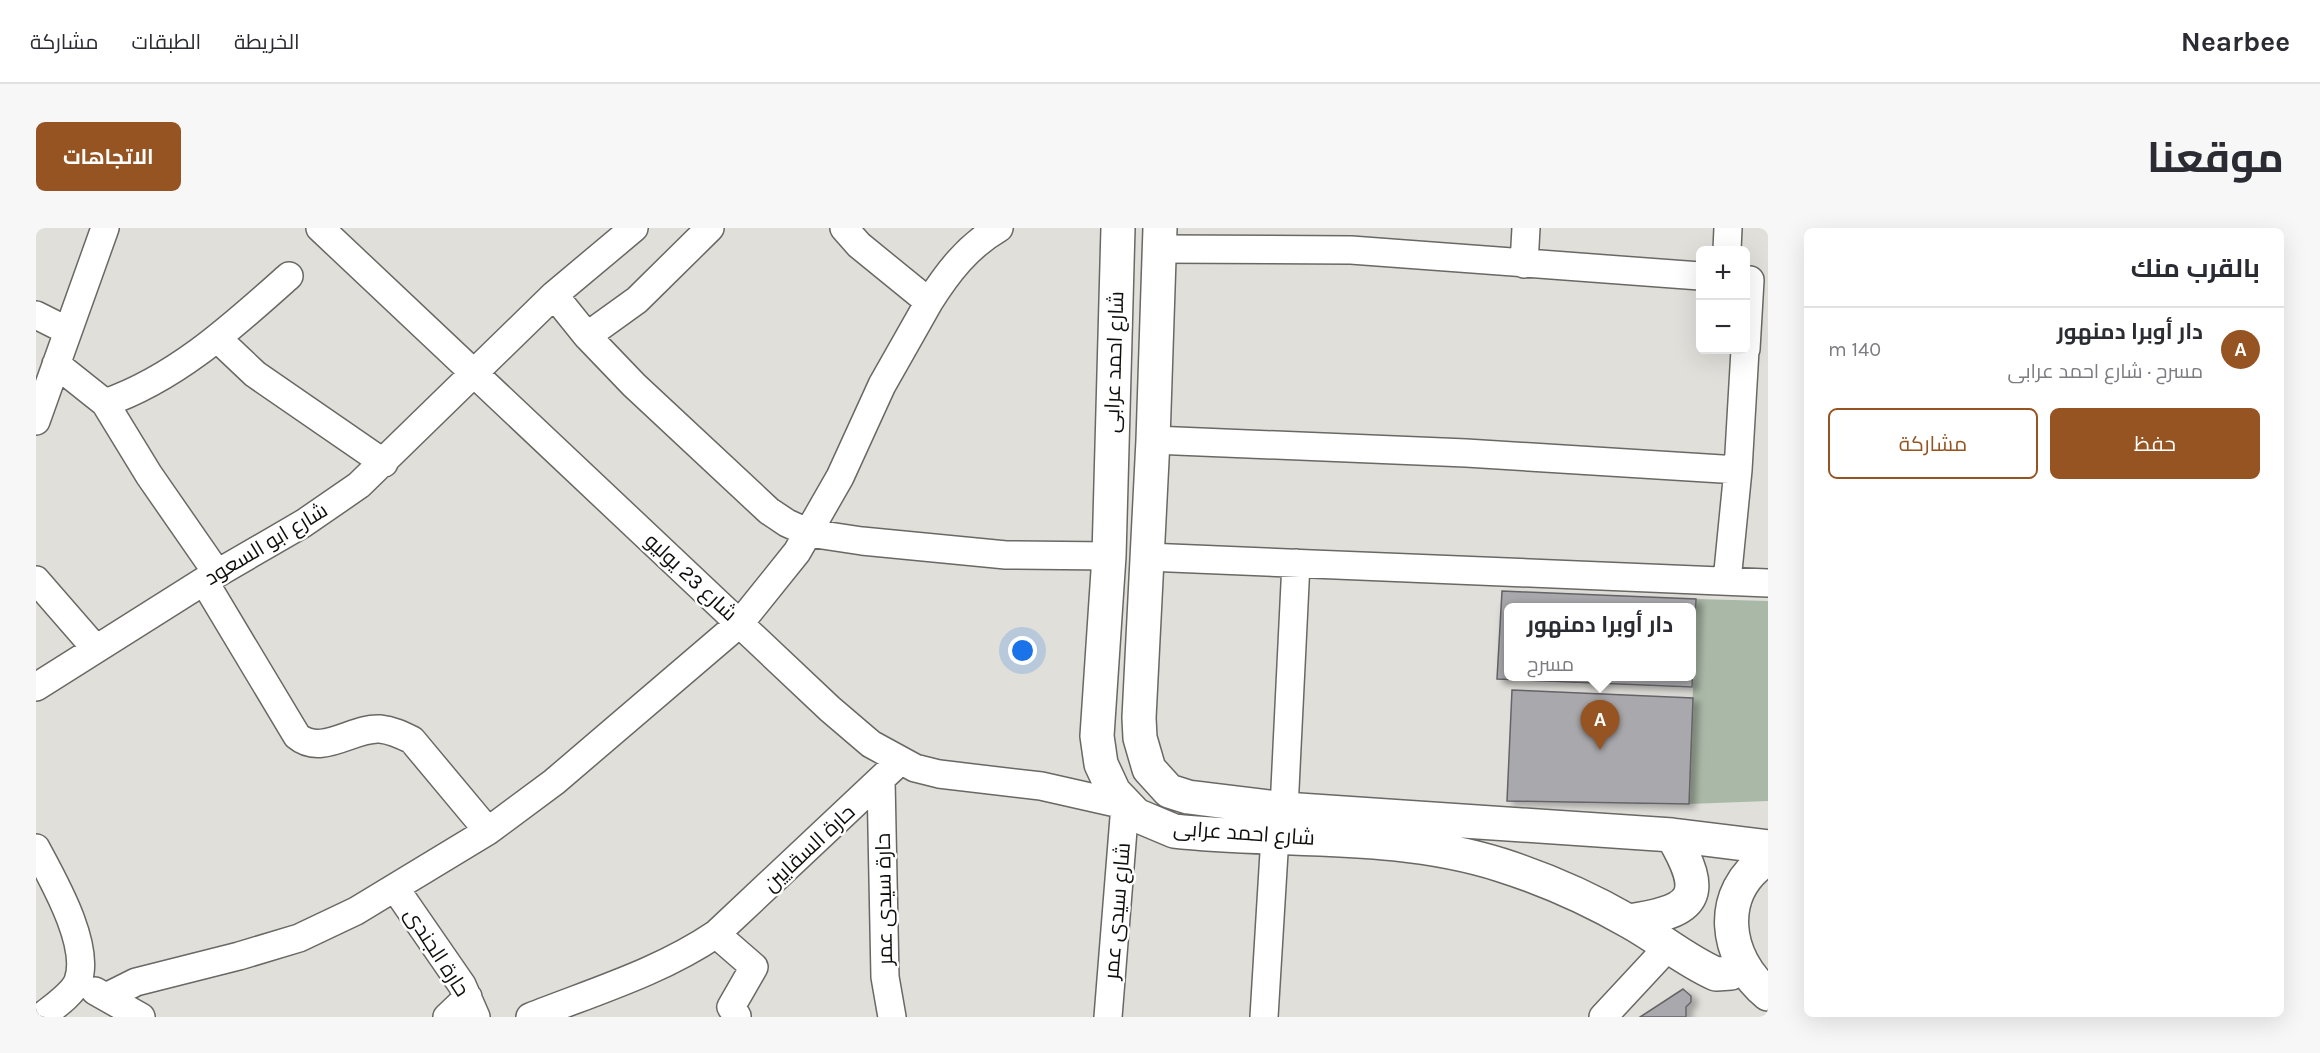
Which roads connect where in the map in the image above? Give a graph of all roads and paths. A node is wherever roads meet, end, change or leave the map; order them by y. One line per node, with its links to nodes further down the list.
1 (105, 228): 21 (street)
2 (320, 228): 26 (street, شارع 23 يوليو)
3 (634, 228): 17 (street, شارع ابو السعود)
4 (710, 228): 22 (street)
5 (844, 228): 18 (street)
6 (999, 228): 18 (street)
7 (1118, 228): 33 (main road, شارع احمد عرابى)
8 (1526, 228): 13 (street)
9 (1728, 228): 12 (street)
10 (1160, 238): 11 (street); 29 (main road, شارع احمد عرابى)
11 (1351, 239): 13 (street)
12 (1727, 246)
13 (1524, 264): 15 (street)
14 (290, 276): 23 (street)
15 (1696, 276)
16 (1754, 280): 19 (street)
17 (554, 295): 22 (street); 26 (street, شارع ابو السعود)
18 (929, 302): 32 (street)
19 (1750, 311)
20 (36, 315): 21 (street)
21 (68, 331): 25 (street)
22 (587, 336): 32 (street)
23 (218, 339): 27 (street); 30 (street)
24 (1745, 354): 31 (street)
25 (56, 364): 27 (street); 28 (street)
26 (475, 374): 30 (street, شارع ابو السعود); 40 (street, شارع 23 يوليو)
27 (105, 403): 36 (street)
28 (36, 421)
29 (1153, 440): 31 (street); 34 (main road, شارع احمد عرابى)
30 (384, 463): 36 (street, شارع ابو السعود)
31 (1738, 470): 38 (street)
32 (808, 533): 33 (street); 40 (street)
33 (1109, 556): 44 (main road, شارع احمد عرابى)
34 (1147, 557): 35 (street); 45 (main road, شارع احمد عرابى)
35 (1296, 563): 38 (street); 45 (street)
36 (211, 577): 41 (street, شارع ابو السعود); 46 (street)
37 (36, 580): 41 (street)
38 (1727, 581): 39 (street)
39 (1768, 583)
40 (740, 623): 43 (street, شارع 23 يوليو); 46 (street)
41 (96, 649): 42 (street, شارع ابو السعود)
42 (36, 687)
43 (891, 771): 44 (street, شارع 23 يوليو); 53 (street, حارة السقايين); 64 (street, حارة سيدى عمر)
44 (1125, 805): 45 (main road, شارع احمد عرابى); 65 (street, شارع سيدى عمر)
45 (1280, 822): 47 (main road, شارع احمد عرابى); 52 (main road, شارع احمد عرابى); 66 (street)
46 (488, 831): 51 (street)
47 (1672, 836): 48 (main road, شارع احمد عرابى); 52 (main road)
48 (1768, 847)
49 (36, 848): 56 (street)
50 (1768, 858): 55 (main road)
51 (395, 888): 57 (street); 58 (street, حارة الجندى)
52 (1629, 921): 54 (main road, شارع احمد عرابى)
53 (716, 934): 59 (street); 63 (street, حارة السقايين)
54 (1669, 946): 55 (main road, شارع احمد عرابى); 67 (street)
55 (1754, 980): 68 (main road)
56 (78, 982): 57 (street); 60 (street)
57 (106, 996): 61 (street)
58 (472, 1007): 62 (street)
59 (737, 1016)
60 (41, 1017)
61 (141, 1017)
62 (447, 1017)
63 (530, 1017)
64 (892, 1017)
65 (1108, 1017)
66 (1264, 1017)
67 (1603, 1017)
68 (1757, 1017)

